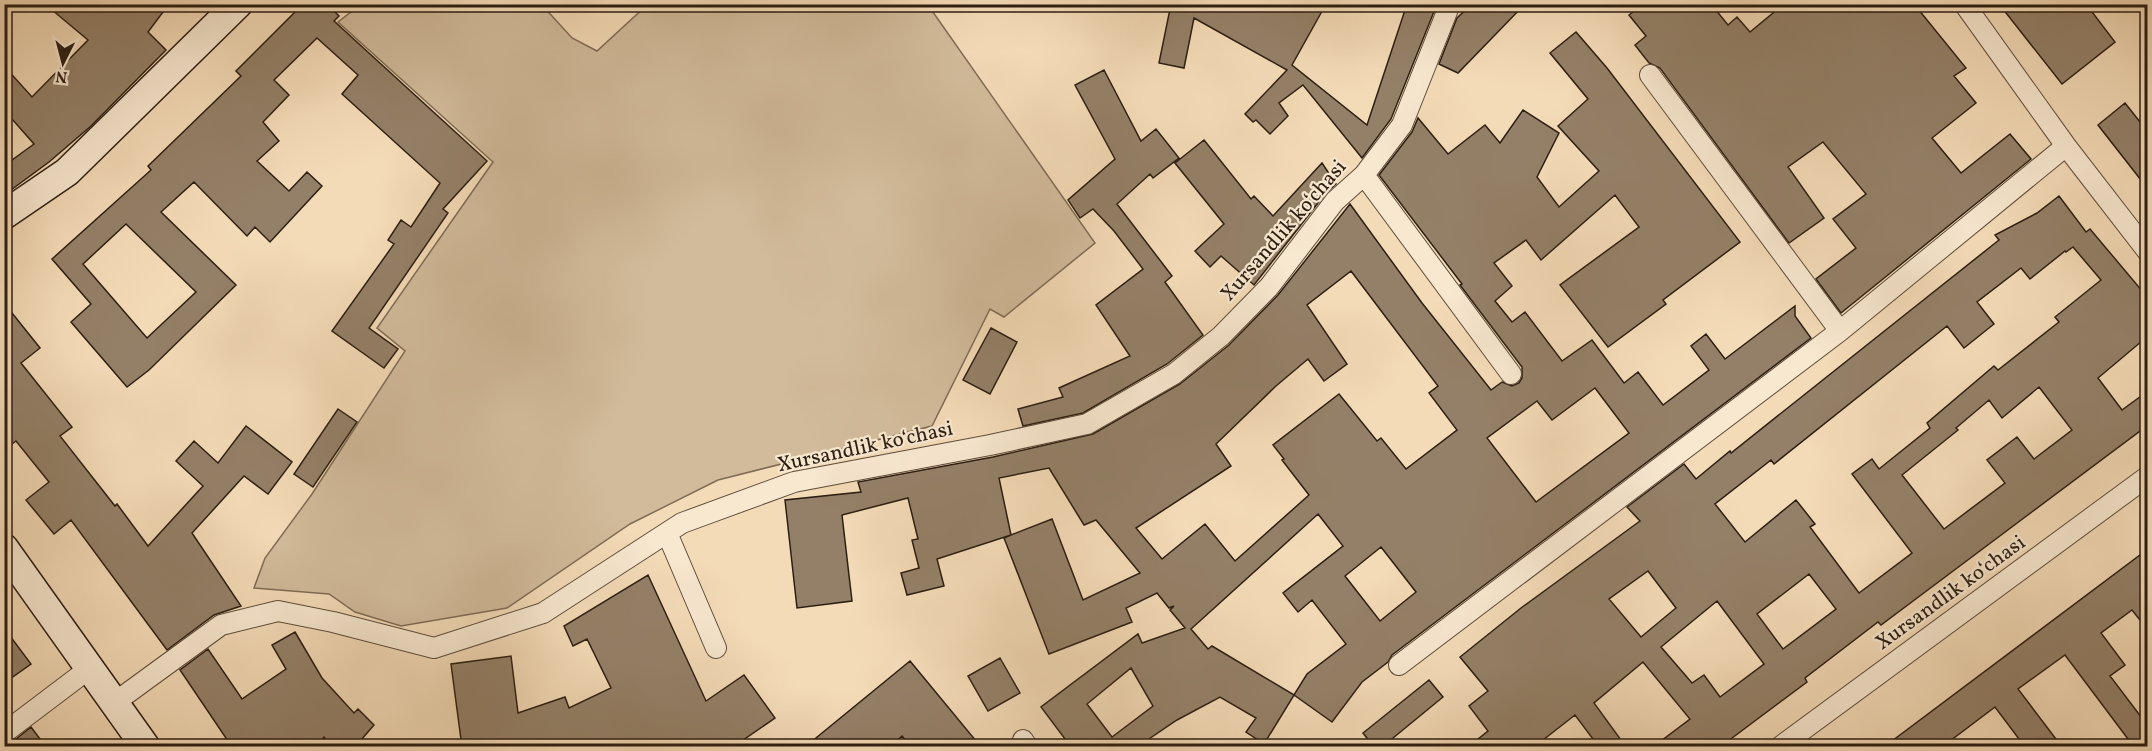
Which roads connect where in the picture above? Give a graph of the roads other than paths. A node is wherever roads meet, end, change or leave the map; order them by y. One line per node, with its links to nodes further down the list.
1 (238, 4): 7 (street)
2 (1450, 4): 6 (street, Xursandlik koʻchasi)
3 (1965, 5): 5 (street)
4 (1650, 75): 9 (street)
5 (2066, 146): 8 (street); 9 (street)
6 (1364, 175): 10 (street); 12 (street, Xursandlik koʻchasi)
7 (4, 215)
8 (2148, 252)
9 (1840, 331): 15 (street)
10 (1511, 374)
11 (2148, 476): 20 (street, Xursandlik koʻchasi)
12 (667, 532): 14 (street); 17 (street, Xursandlik koʻchasi)
13 (4, 548): 16 (street)
14 (716, 648)
15 (1399, 665)
16 (90, 668): 17 (street); 18 (street)
17 (114, 703): 19 (street)
18 (4, 733)
19 (145, 747)
20 (1781, 747)

